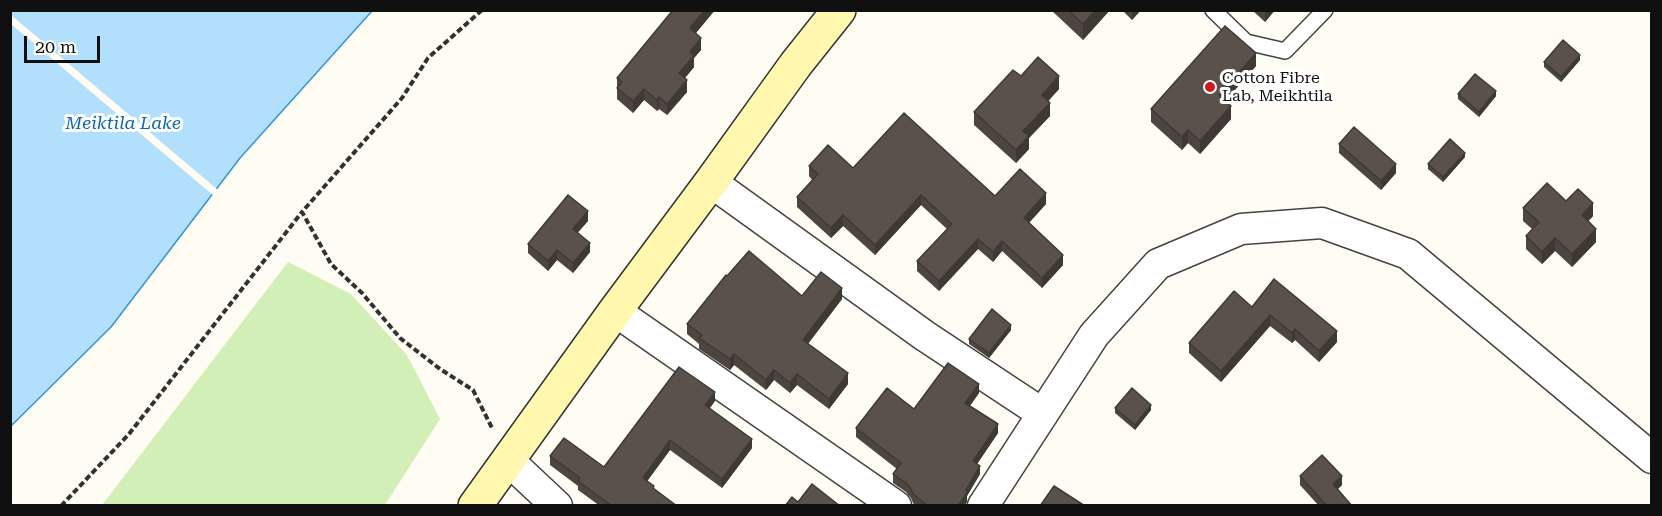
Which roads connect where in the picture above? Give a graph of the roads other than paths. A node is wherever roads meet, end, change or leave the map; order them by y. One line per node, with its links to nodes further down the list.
1 (839, 10): 4 (street)
2 (1213, 10): 3 (lane)
3 (1325, 10)
4 (711, 182): 5 (street); 6 (street)
5 (615, 311): 8 (street); 11 (street)
6 (1043, 414): 7 (street); 12 (street)
7 (1652, 458)
8 (508, 460): 9 (street); 10 (street)
9 (475, 506)
10 (557, 506)
11 (896, 506)
12 (983, 506)

